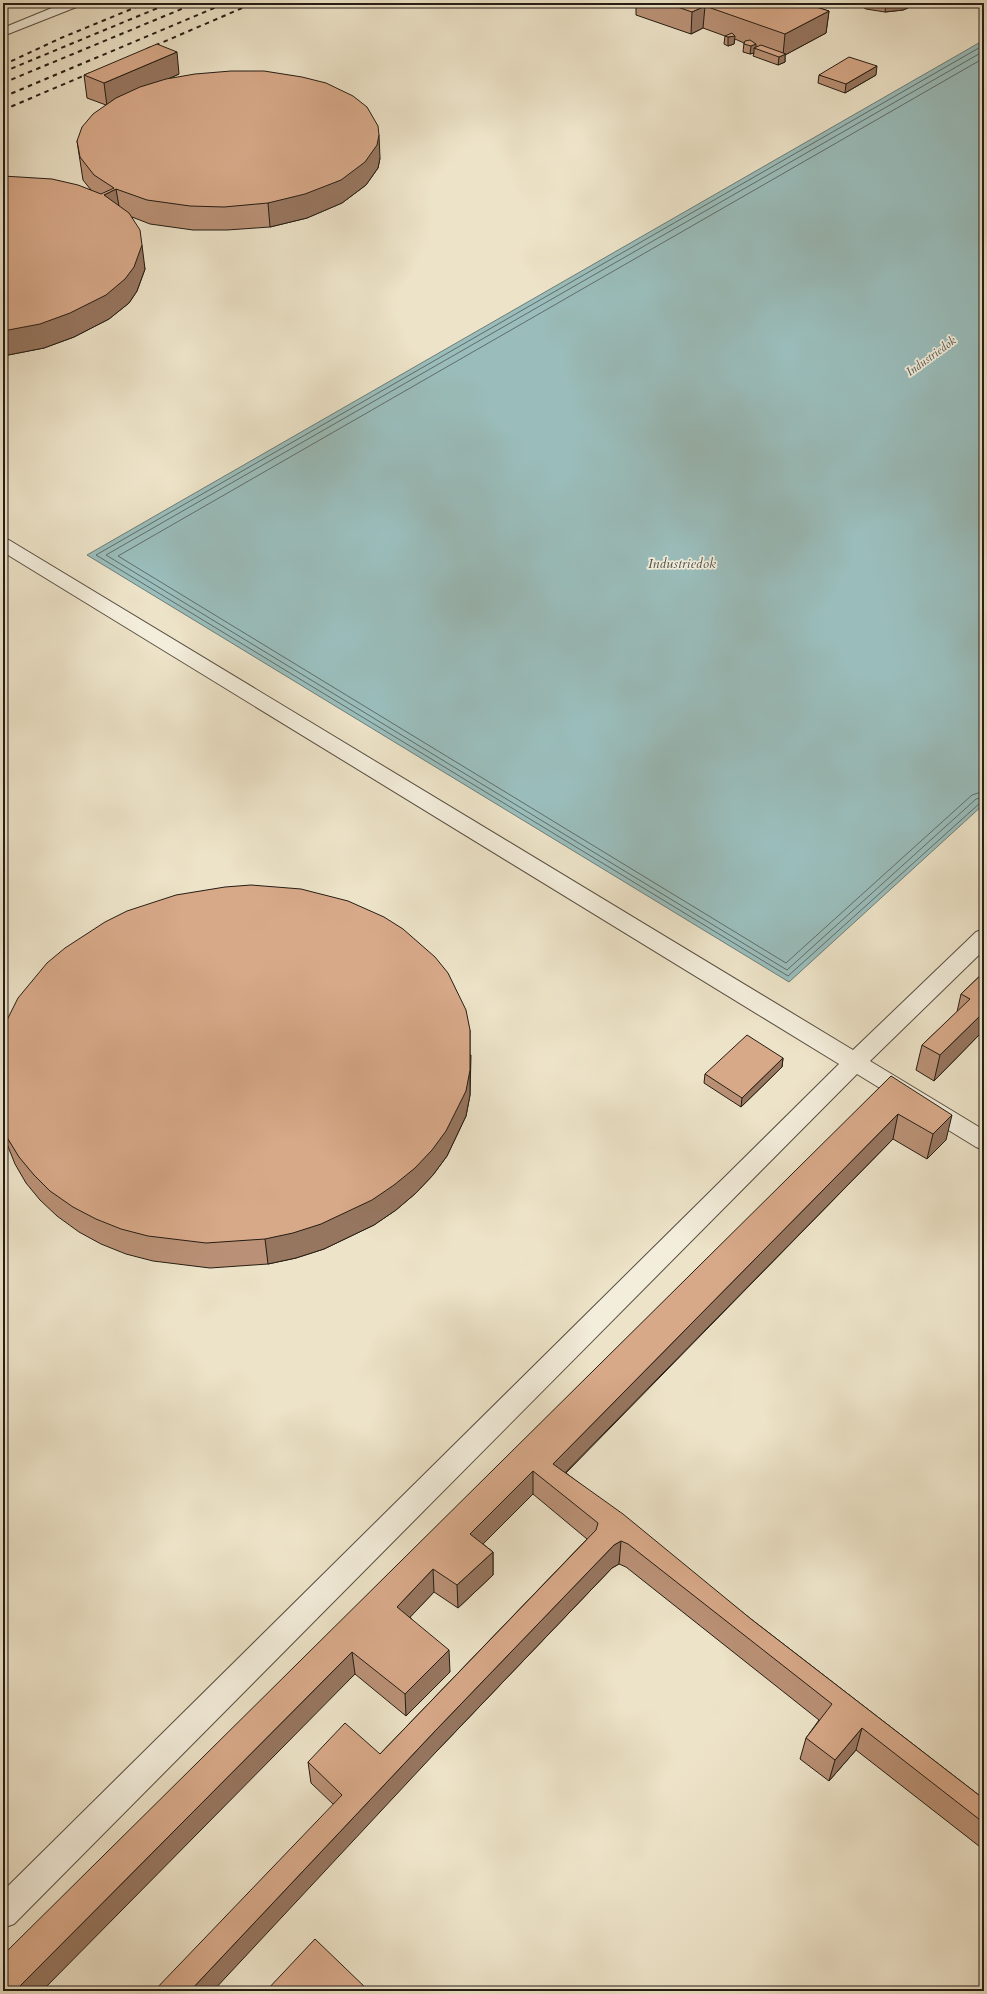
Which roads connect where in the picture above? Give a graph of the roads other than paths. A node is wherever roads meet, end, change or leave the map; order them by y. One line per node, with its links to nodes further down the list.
1 (75, 3): 2 (street)
2 (3, 32)
3 (3, 544): 5 (street)
4 (984, 937): 5 (street)
5 (854, 1062): 6 (street); 7 (street)
6 (984, 1141)
7 (3, 1913)

